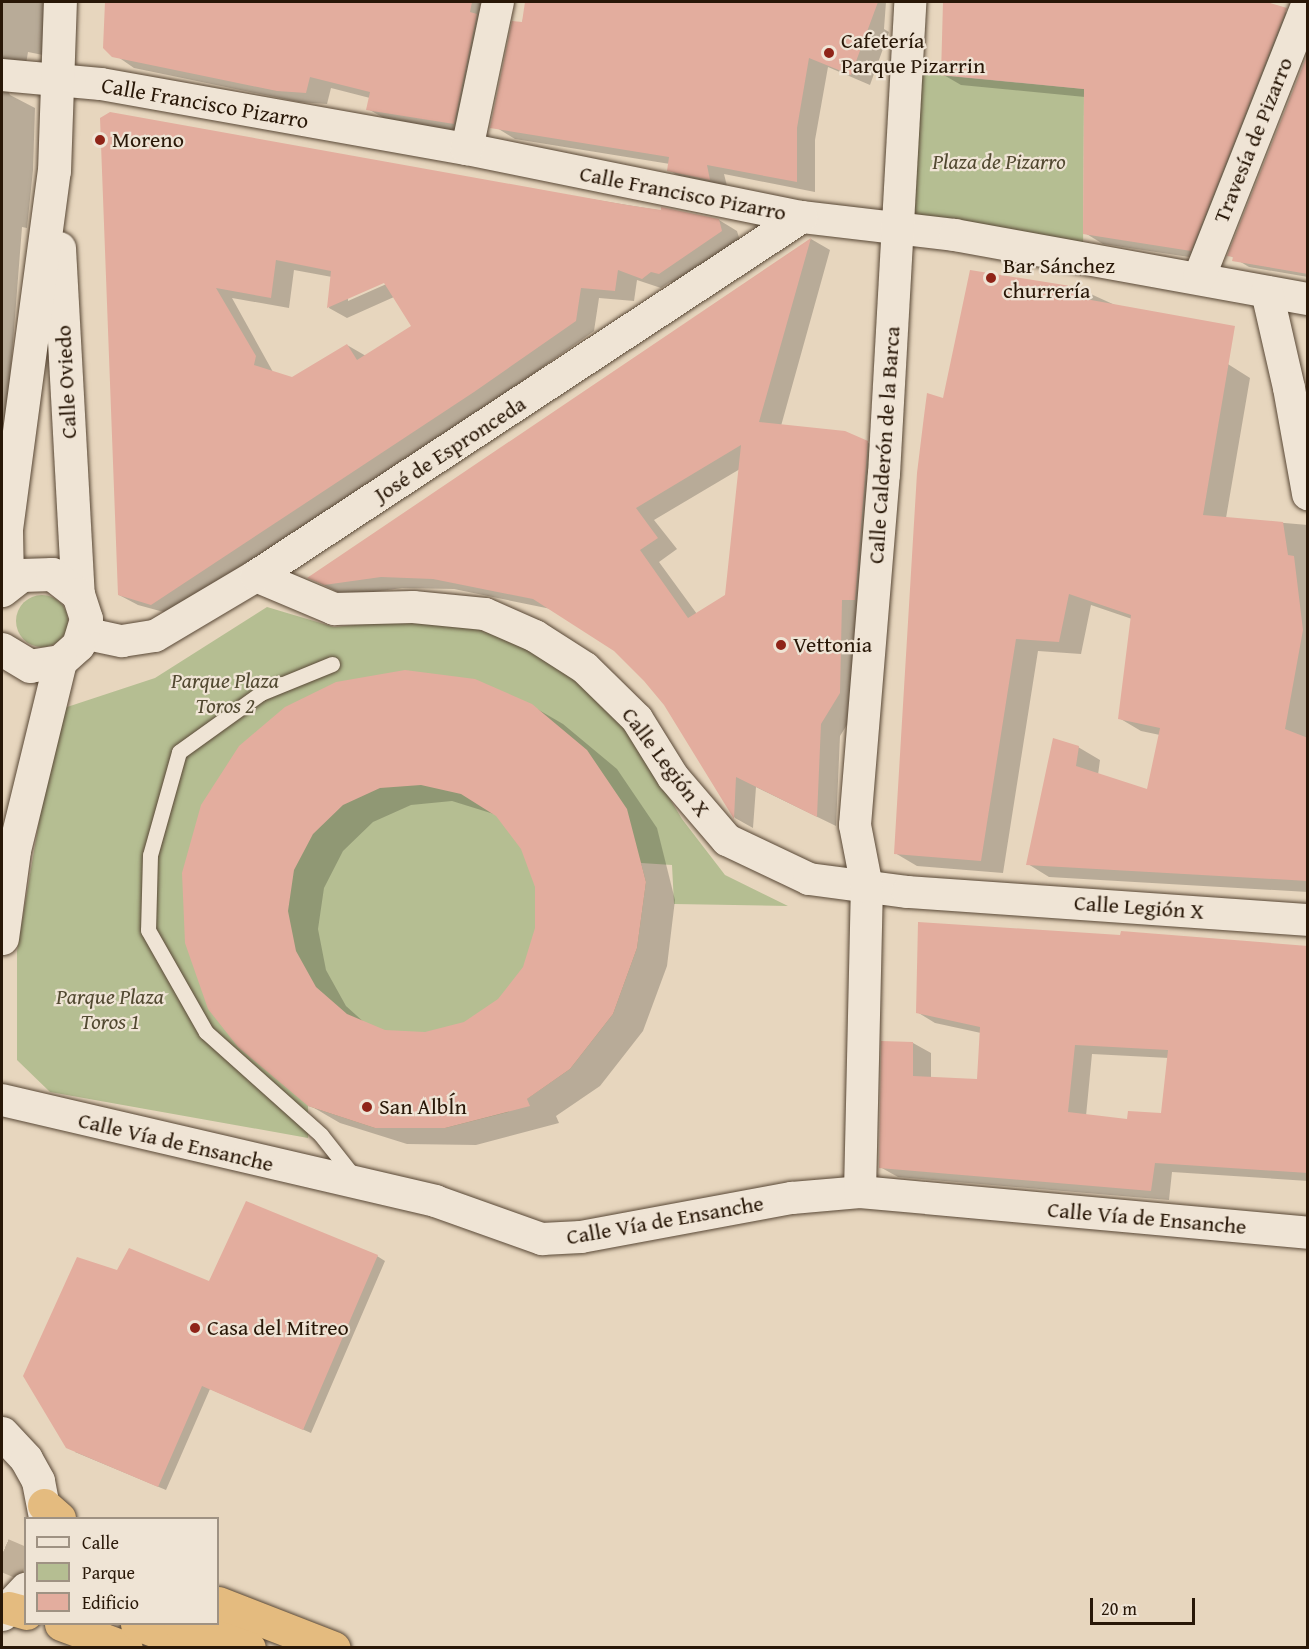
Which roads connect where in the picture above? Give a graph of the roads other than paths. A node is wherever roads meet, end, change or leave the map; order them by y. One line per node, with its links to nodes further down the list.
1 (60, 2): 6 (main road, Calle Oviedo)
2 (498, 2): 7 (street)
3 (910, 2): 10 (street, Calle Calderón de la Barca)
4 (1308, 3): 11 (street, Travesía de Pizarro)
5 (2, 75): 6 (street, Calle Francisco Pizarro)
6 (59, 80): 7 (street, Calle Francisco Pizarro); 8 (main road, Calle Oviedo)
7 (467, 149): 9 (street, Calle Francisco Pizarro)
8 (54, 171): 17 (main road, Calle Oviedo); 18 (main road, Calle Oviedo)
9 (802, 217): 10 (street, Calle Francisco Pizarro); 16 (street, José de Espronceda)
10 (898, 228): 11 (street, Calle Francisco Pizarro); 23 (street, Calle Calderón de la Barca)
11 (1199, 278): 12 (street, Calle Francisco Pizarro)
12 (1267, 292): 13 (street, Calle Francisco Pizarro); 14 (street)
13 (1308, 299)
14 (1298, 387): 15 (street)
15 (1308, 494)
16 (256, 576): 19 (street, José de Espronceda); 23 (street, Calle Legión X)
17 (4, 586): 18 (main road)
18 (78, 594): 19 (main road, Calle Oviedo)
19 (83, 633): 21 (main road)
20 (2, 650): 21 (main road)
21 (60, 661): 25 (main road)
22 (332, 664): 27 (lane)
23 (867, 887): 24 (street, Calle Legión X); 28 (street, Calle Calderón de la Barca)
24 (1308, 920)
25 (2, 938)
26 (2, 1100): 27 (street, Calle Vía de Ensanche)
27 (360, 1184): 28 (street, Calle Vía de Ensanche)
28 (860, 1192): 29 (street, Calle Vía de Ensanche)
29 (1308, 1233)
30 (4, 1427): 31 (main road)
31 (49, 1514)
32 (219, 1603): 38 (highway)
33 (68, 1625): 35 (highway)
34 (186, 1625): 37 (highway)
35 (125, 1641): 36 (highway)
36 (200, 1647)
37 (249, 1647)
38 (334, 1647)

